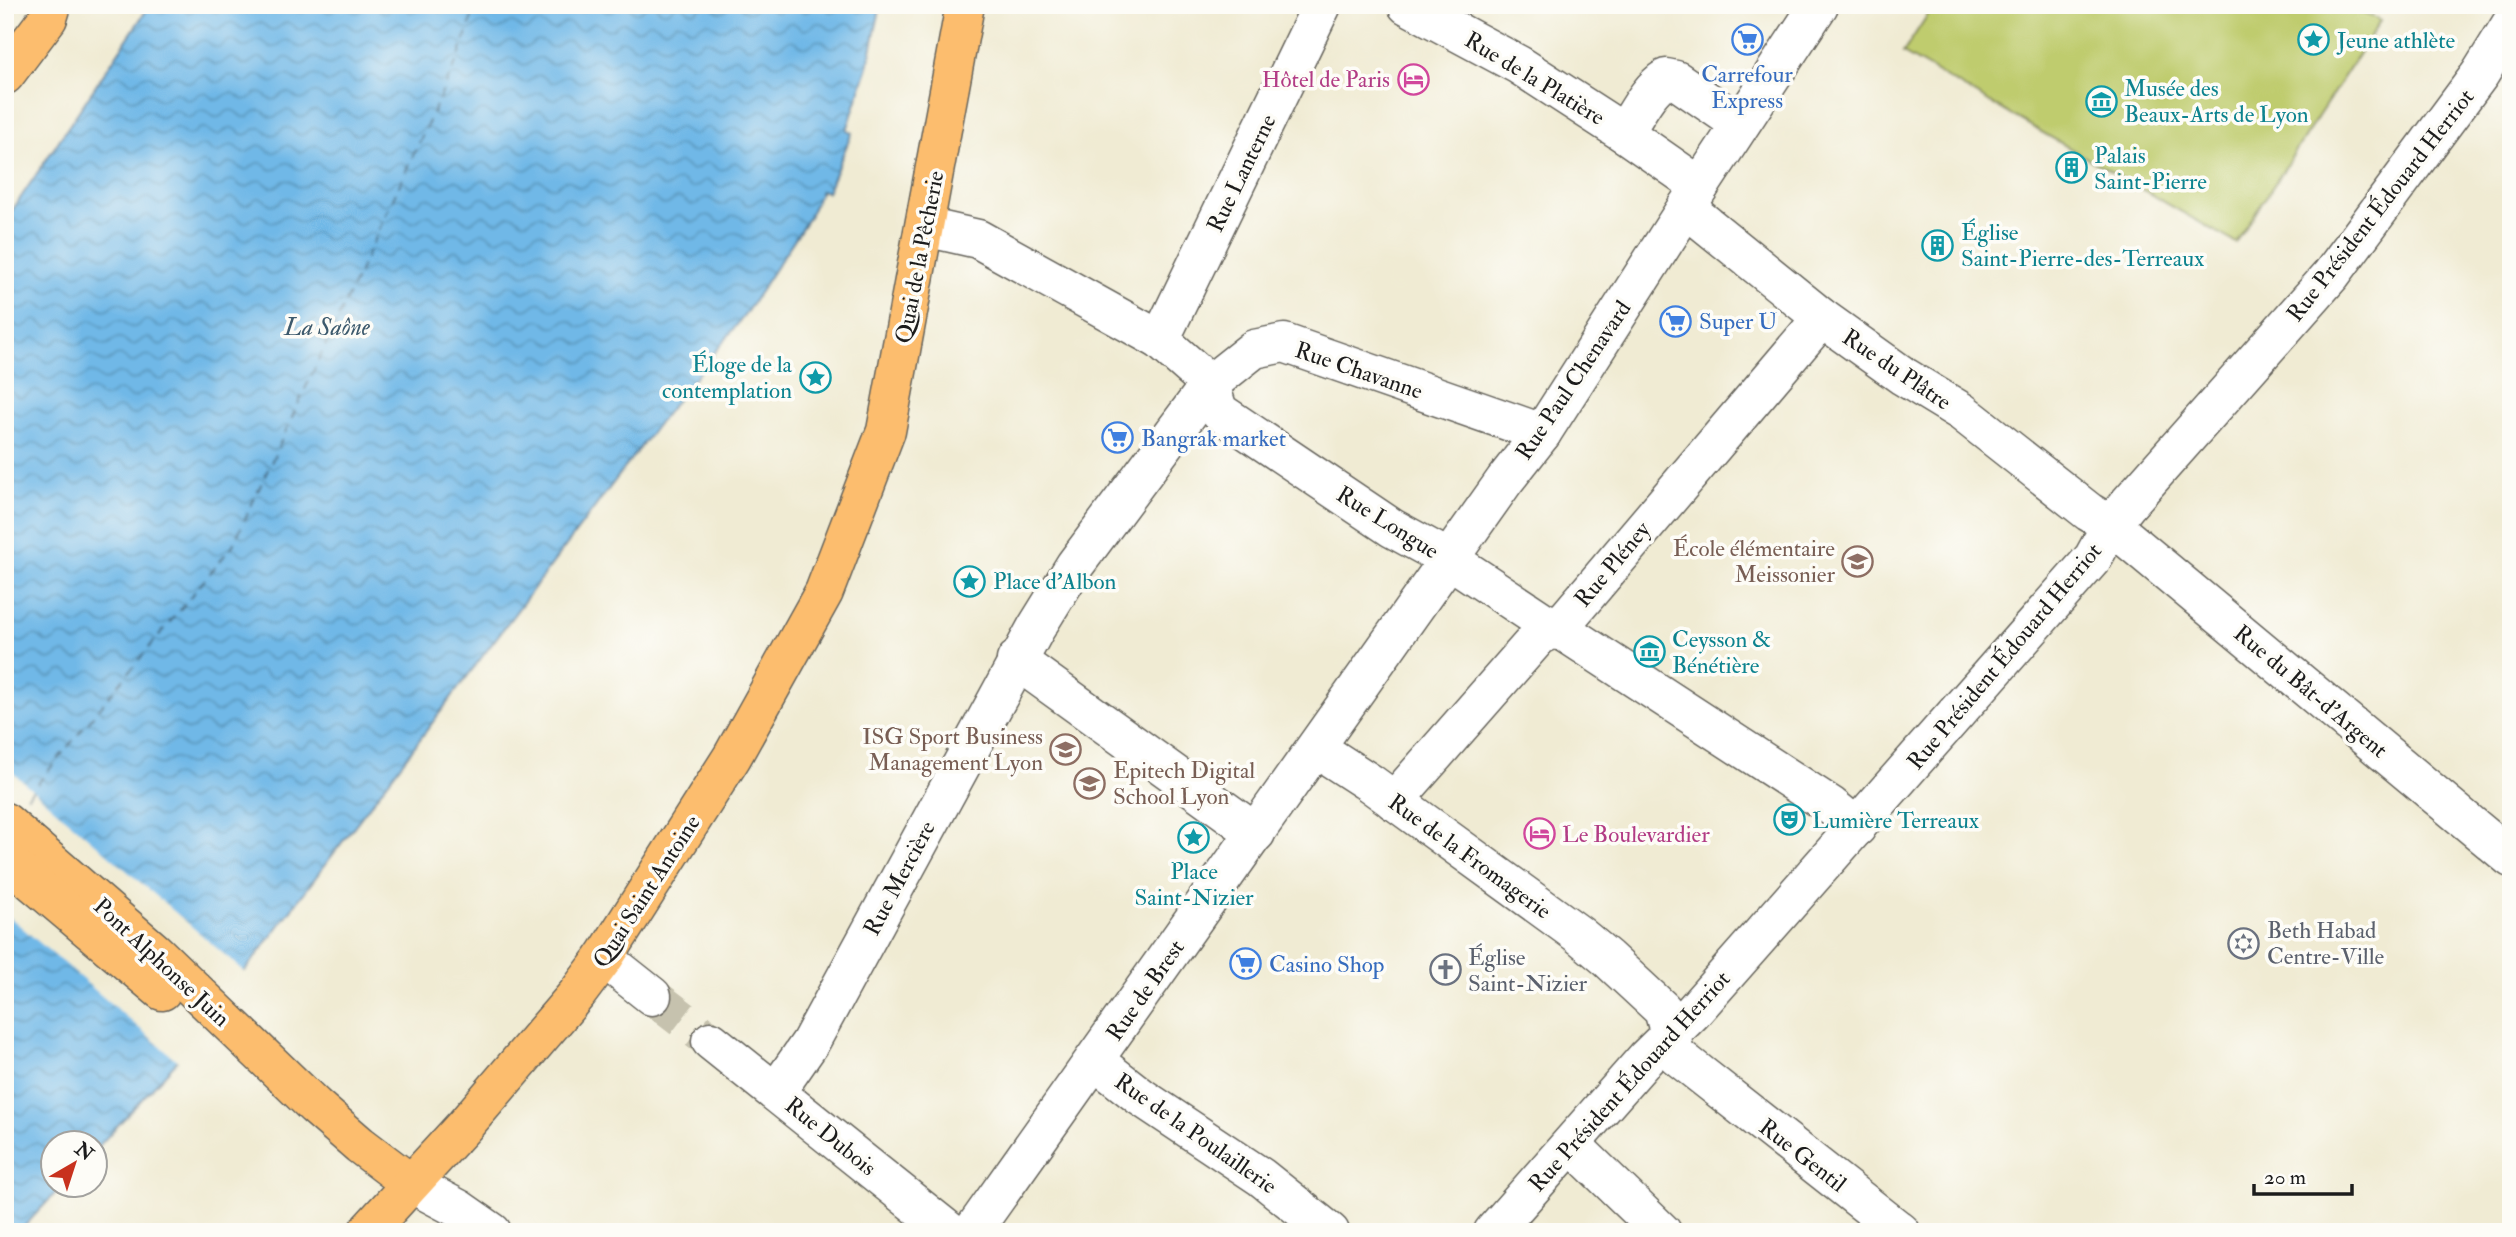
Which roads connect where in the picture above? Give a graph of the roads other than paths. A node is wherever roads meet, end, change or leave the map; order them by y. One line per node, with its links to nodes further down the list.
1 (52, 5): 9 (main road)
2 (965, 5): 13 (main road, Quai de la Pêcherie)
3 (1322, 5): 15 (street, Rue Lanterne)
4 (1407, 5): 11 (street, Rue de la Platière)
5 (1819, 5): 10 (street, Rue Paul Chenavard)
6 (2507, 5): 7 (street)
7 (2511, 11)
8 (2511, 24): 19 (street, Rue Président Édouard Herriot)
9 (5, 75)
10 (1741, 124): 11 (street); 12 (street, Rue Paul Chenavard)
11 (1624, 133): 12 (street, Rue de la Platière)
12 (1693, 197): 14 (street, Rue du Plâtre); 17 (street, Rue Paul Chenavard)
13 (925, 227): 15 (street, Rue Longue); 18 (main road, Quai de la Pêcherie)
14 (1822, 318): 19 (street, Rue du Plâtre); 21 (street, Rue Pléney)
15 (1160, 340): 16 (street, Rue Longue)
16 (1210, 384): 17 (street, Rue Chavanne); 20 (street, Rue Longue); 22 (street, Rue Chavanne)
17 (1542, 433): 20 (street, Rue Paul Chenavard)
18 (859, 505): 30 (main road, Quai Saint Antoine)
19 (2111, 525): 26 (street, Rue Président Édouard Herriot); 28 (street, Rue du Bât-d'Argent)
20 (1449, 559): 21 (street, Rue Longue); 23 (street, Rue Paul Chenavard)
21 (1556, 628): 24 (street, Rue Pléney); 26 (street, Rue Longue)
22 (1016, 660): 27 (street); 35 (street, Rue Mercière)
23 (1316, 748): 24 (street, Rue de la Fromagerie); 27 (street, Rue de Brest)
24 (1394, 801): 32 (street, Rue de la Fromagerie)
25 (5, 822): 37 (main road, Pont Alphonse Juin)
26 (1857, 827): 32 (street, Rue Président Édouard Herriot)
27 (1256, 833): 34 (street, Rue de Brest)
28 (2511, 858)
29 (5, 859): 37 (main road, Pont Alphonse Juin)
30 (604, 958): 31 (street); 39 (main road, Quai Saint Antoine)
31 (652, 996)
32 (1671, 1034): 36 (street, Rue de la Fromagerie); 38 (street, Rue Président Édouard Herriot)
33 (711, 1041): 35 (street, Rue Dubois)
34 (1095, 1061): 43 (street, Rue de Brest); 44 (street, Rue de la Poulaillerie)
35 (776, 1092): 42 (street, Rue Dubois)
36 (1738, 1104): 47 (street, Rue Gentil)
37 (314, 1105): 39 (main road, Pont Alphonse Juin)
38 (1571, 1144): 45 (street, Rue Président Édouard Herriot); 46 (street)
39 (410, 1183): 40 (main road, Quai Saint Antoine); 41 (street)
40 (367, 1232)
41 (492, 1232)
42 (950, 1232)
43 (972, 1232)
44 (1330, 1232)
45 (1493, 1232)
46 (1662, 1232)
47 (1901, 1232)

